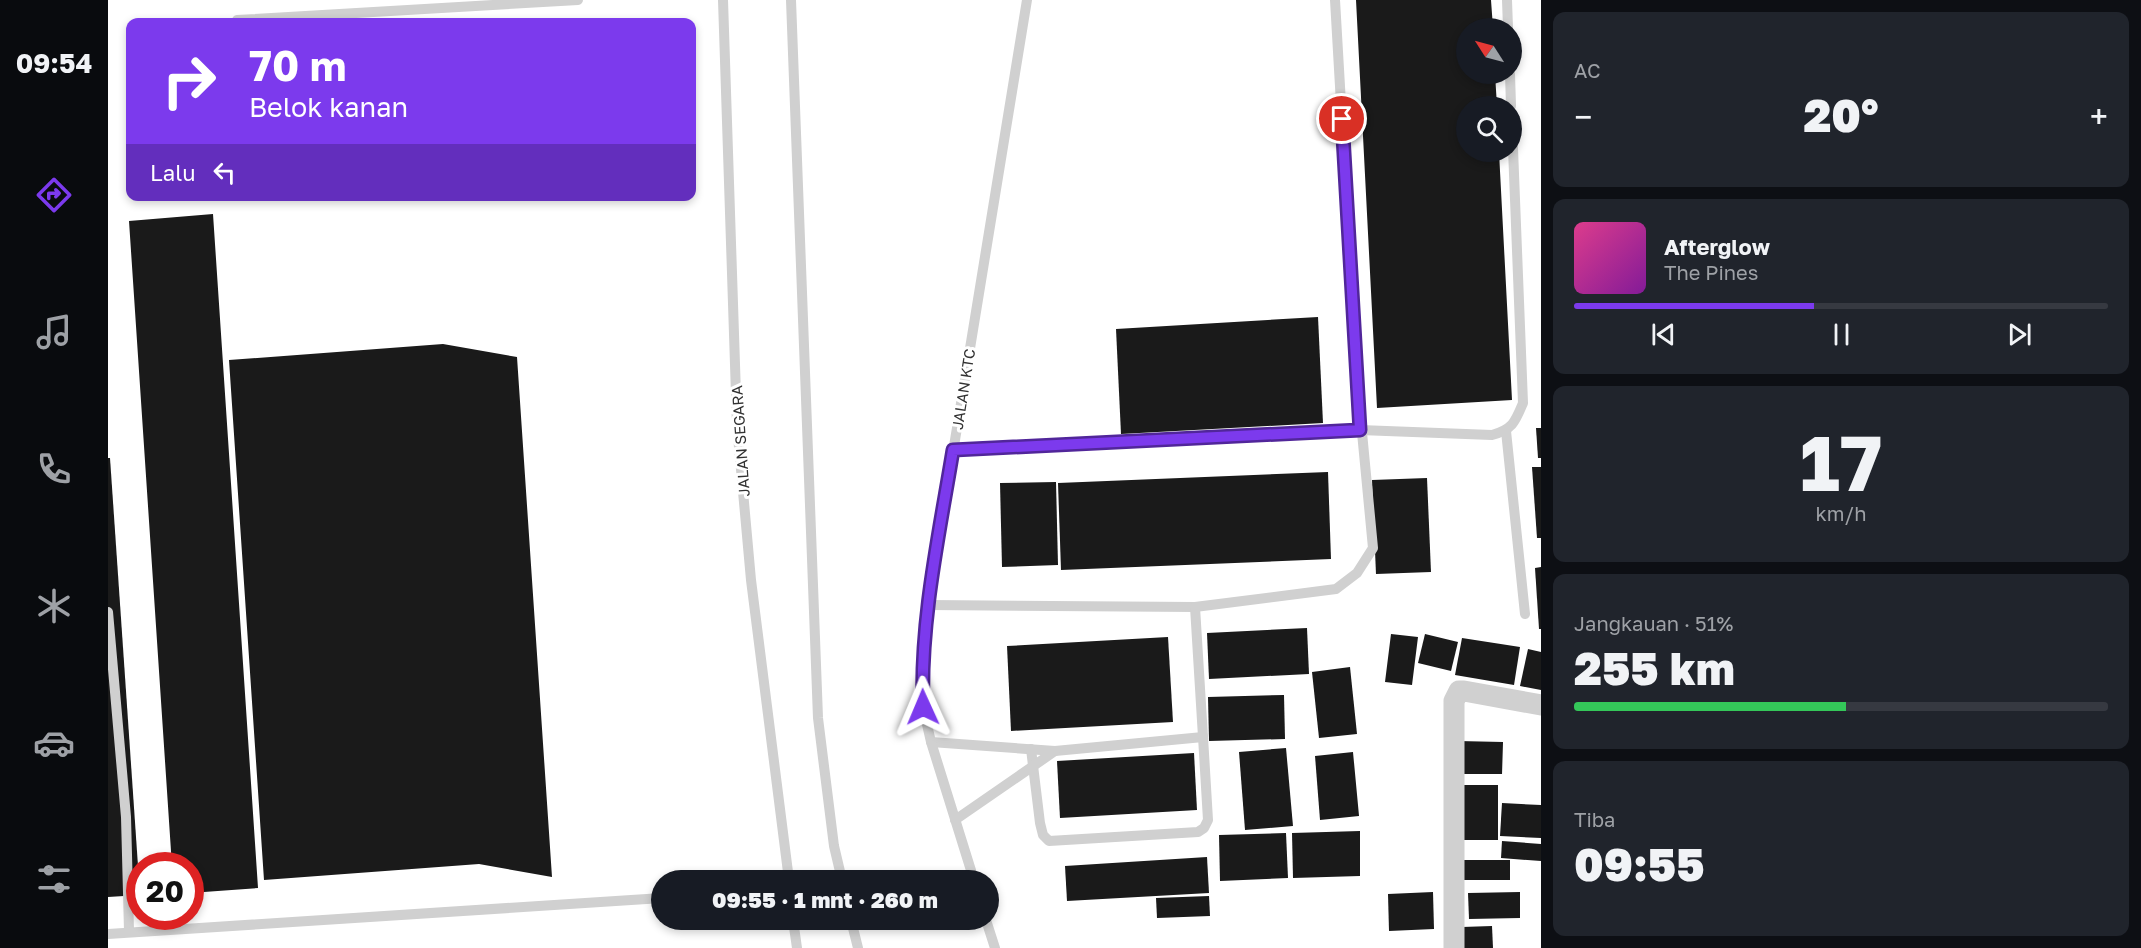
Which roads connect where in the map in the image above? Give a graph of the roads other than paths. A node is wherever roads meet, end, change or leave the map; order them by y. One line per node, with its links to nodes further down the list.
1 (578, 0): 7 (lane)
2 (723, 0): 24 (lane, JALAN SEGARA)
3 (791, 0): 25 (lane)
4 (1027, 0): 12 (lane, JALAN KTC)
5 (1335, 0): 10 (lane)
6 (1507, 0): 8 (lane)
7 (271, 18)
8 (1508, 18)
9 (1514, 162): 11 (lane)
10 (1360, 430): 11 (lane); 12 (lane); 14 (lane)
11 (1506, 431): 16 (lane)
12 (953, 450): 13 (lane, JALAN KTC)
13 (928, 605): 14 (lane); 19 (lane, JALAN KTC)
14 (1195, 607): 18 (lane)
15 (108, 612): 31 (lane)
16 (1525, 614)
17 (1541, 705): 36 (street)
18 (1203, 737): 21 (lane); 22 (lane)
19 (931, 742): 20 (lane); 23 (lane, JALAN KTC)
20 (1031, 749): 21 (lane); 22 (lane)
21 (1055, 751): 22 (lane)
22 (1033, 766): 23 (lane)
23 (955, 820): 26 (lane, JALAN KTC)
24 (788, 870)
25 (840, 870)
26 (971, 870)
27 (651, 899): 31 (lane)
28 (794, 930): 33 (lane)
29 (854, 930): 34 (lane)
30 (989, 930): 35 (lane)
31 (129, 931): 32 (lane)
32 (108, 934)
33 (797, 948)
34 (858, 948)
35 (995, 948)
36 (1454, 948)

